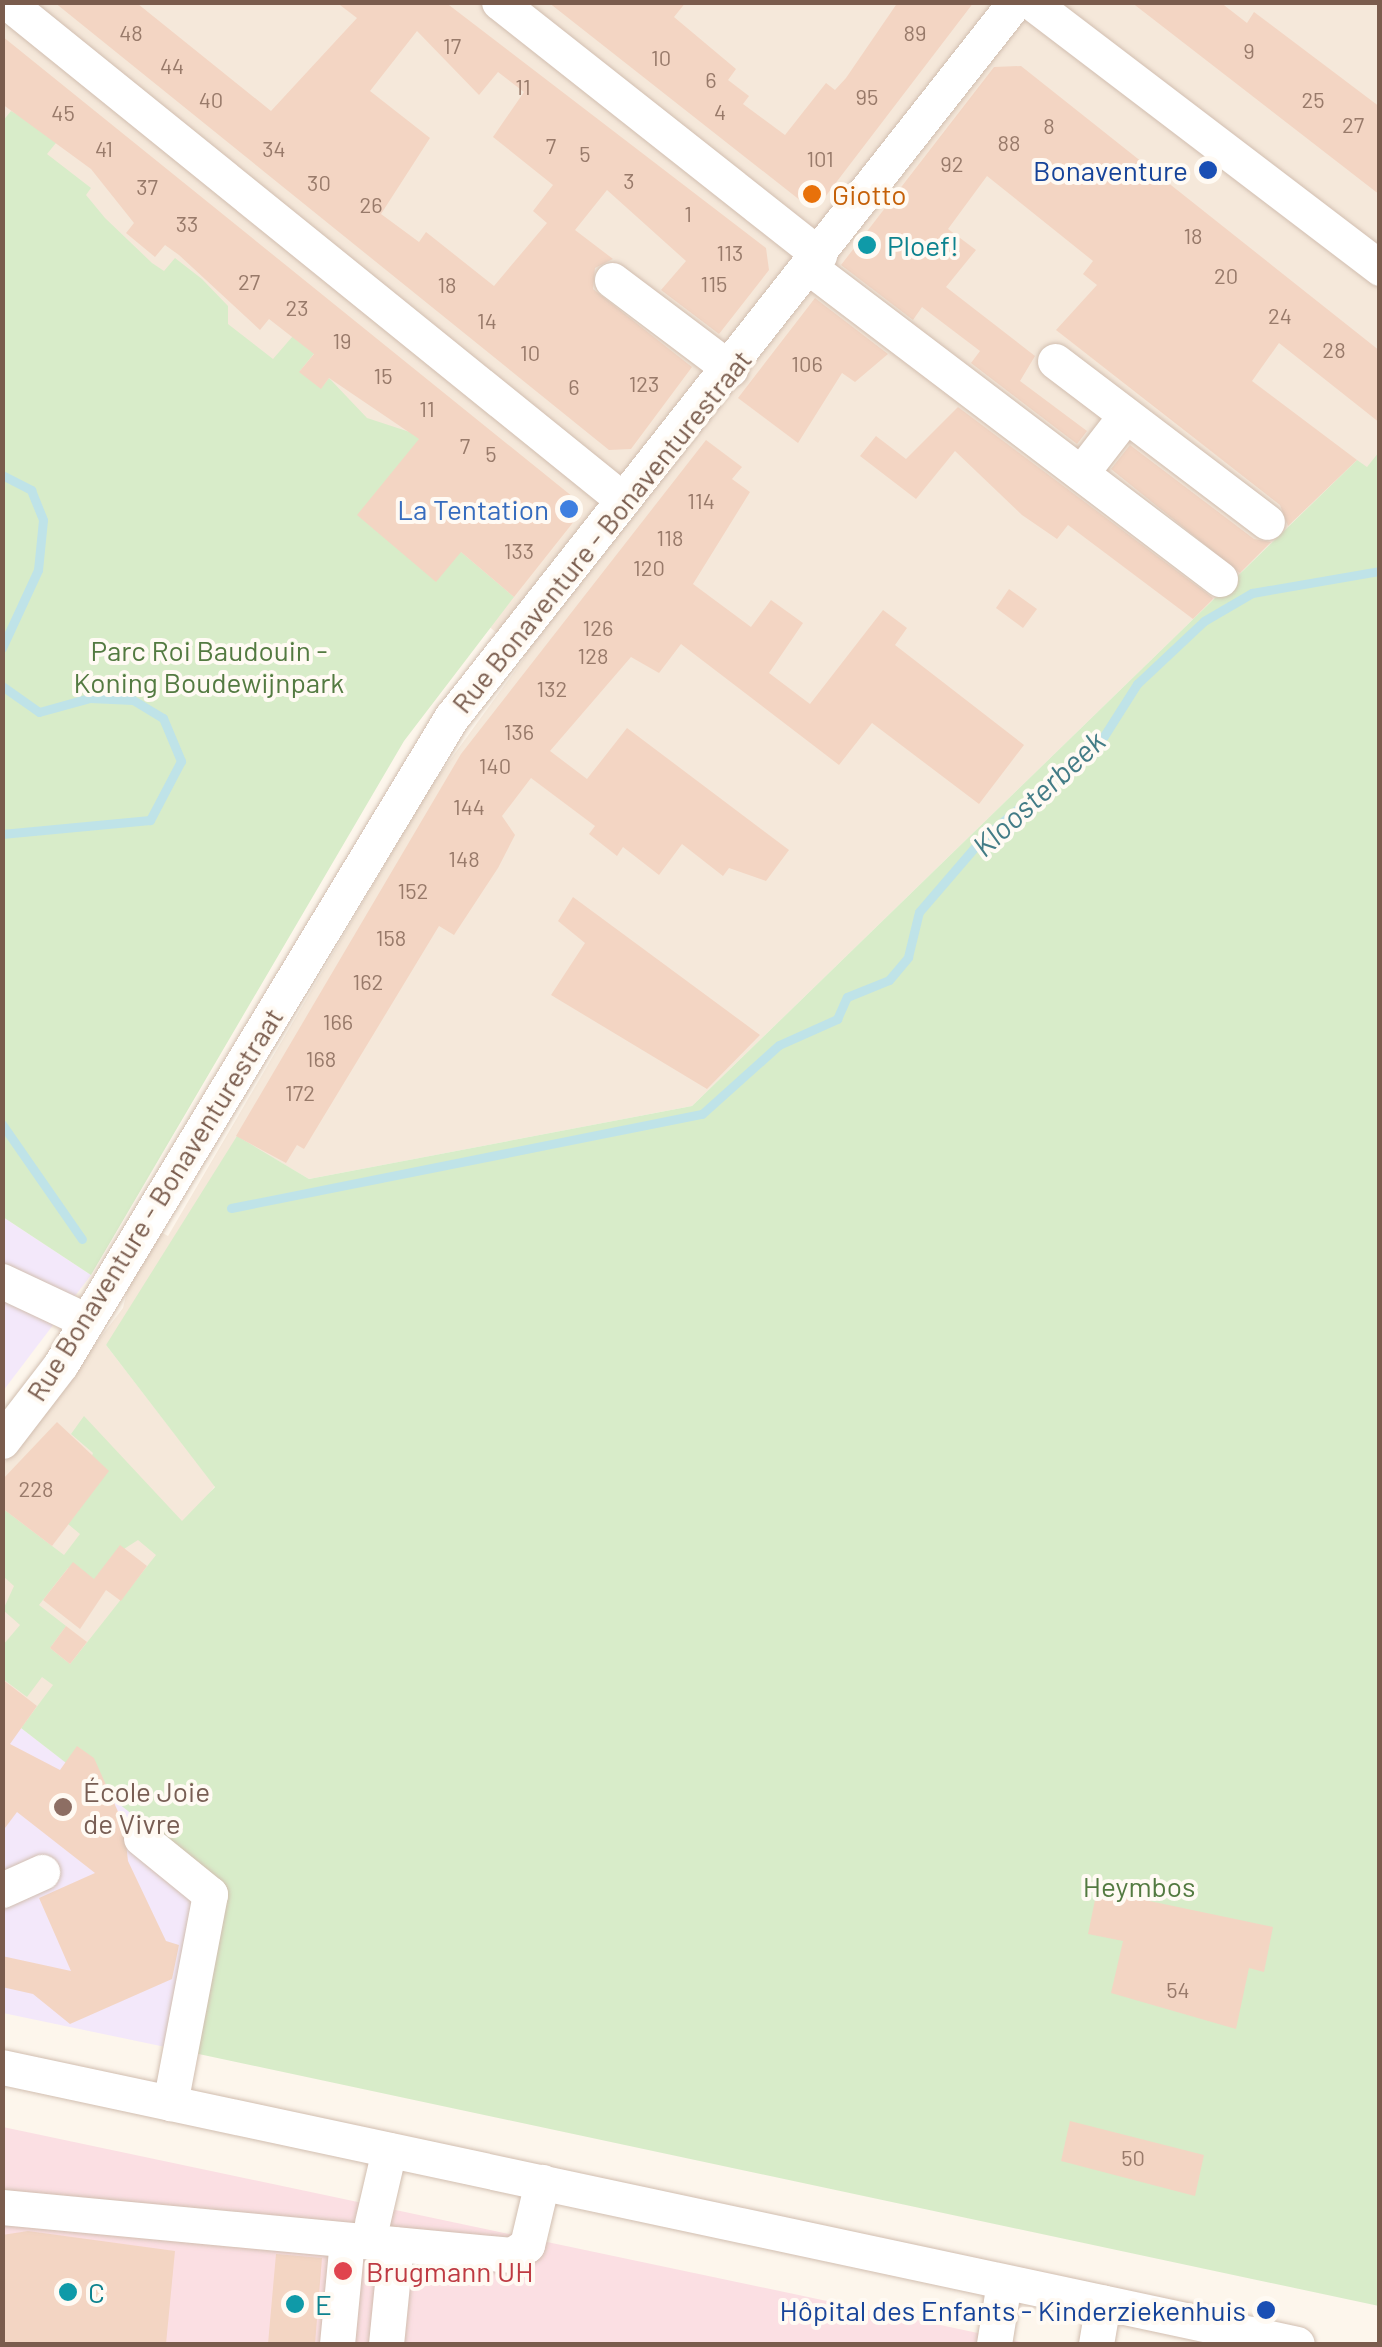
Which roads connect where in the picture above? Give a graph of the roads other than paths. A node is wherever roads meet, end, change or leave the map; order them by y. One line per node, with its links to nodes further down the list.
1 (7, 2): 12 (street)
2 (499, 2): 5 (street)
3 (1015, 2): 5 (street, Rue Bonaventure - Bonaventurestraat)
4 (1031, 2): 6 (street)
5 (814, 261): 9 (street, Rue Bonaventure - Bonaventurestraat); 11 (street)
6 (1380, 268)
7 (612, 280): 9 (street)
8 (1056, 361): 10 (street)
9 (730, 370): 12 (street, Rue Bonaventure - Bonaventurestraat)
10 (1126, 415): 11 (street); 13 (street)
11 (1081, 473): 14 (street)
12 (623, 500): 16 (street, Rue Bonaventure - Bonaventurestraat)
13 (1267, 522)
14 (1220, 579)
15 (2, 1281): 16 (street)
16 (87, 1321): 17 (street, Rue Bonaventure - Bonaventurestraat)
17 (2, 1441)
18 (141, 1838): 22 (street)
19 (42, 1872): 20 (street)
20 (2, 1890)
21 (2, 2067): 22 (street)
22 (170, 2103): 23 (street)
23 (389, 2150): 24 (street); 26 (street)
24 (542, 2182): 26 (street); 27 (street)
25 (2, 2207): 26 (street)
26 (372, 2236): 29 (street); 30 (street)
27 (1004, 2282): 28 (street); 31 (street)
28 (1102, 2303): 32 (street); 33 (street)
29 (336, 2344)
30 (386, 2344)
31 (994, 2344)
32 (1096, 2344)
33 (1297, 2344)

